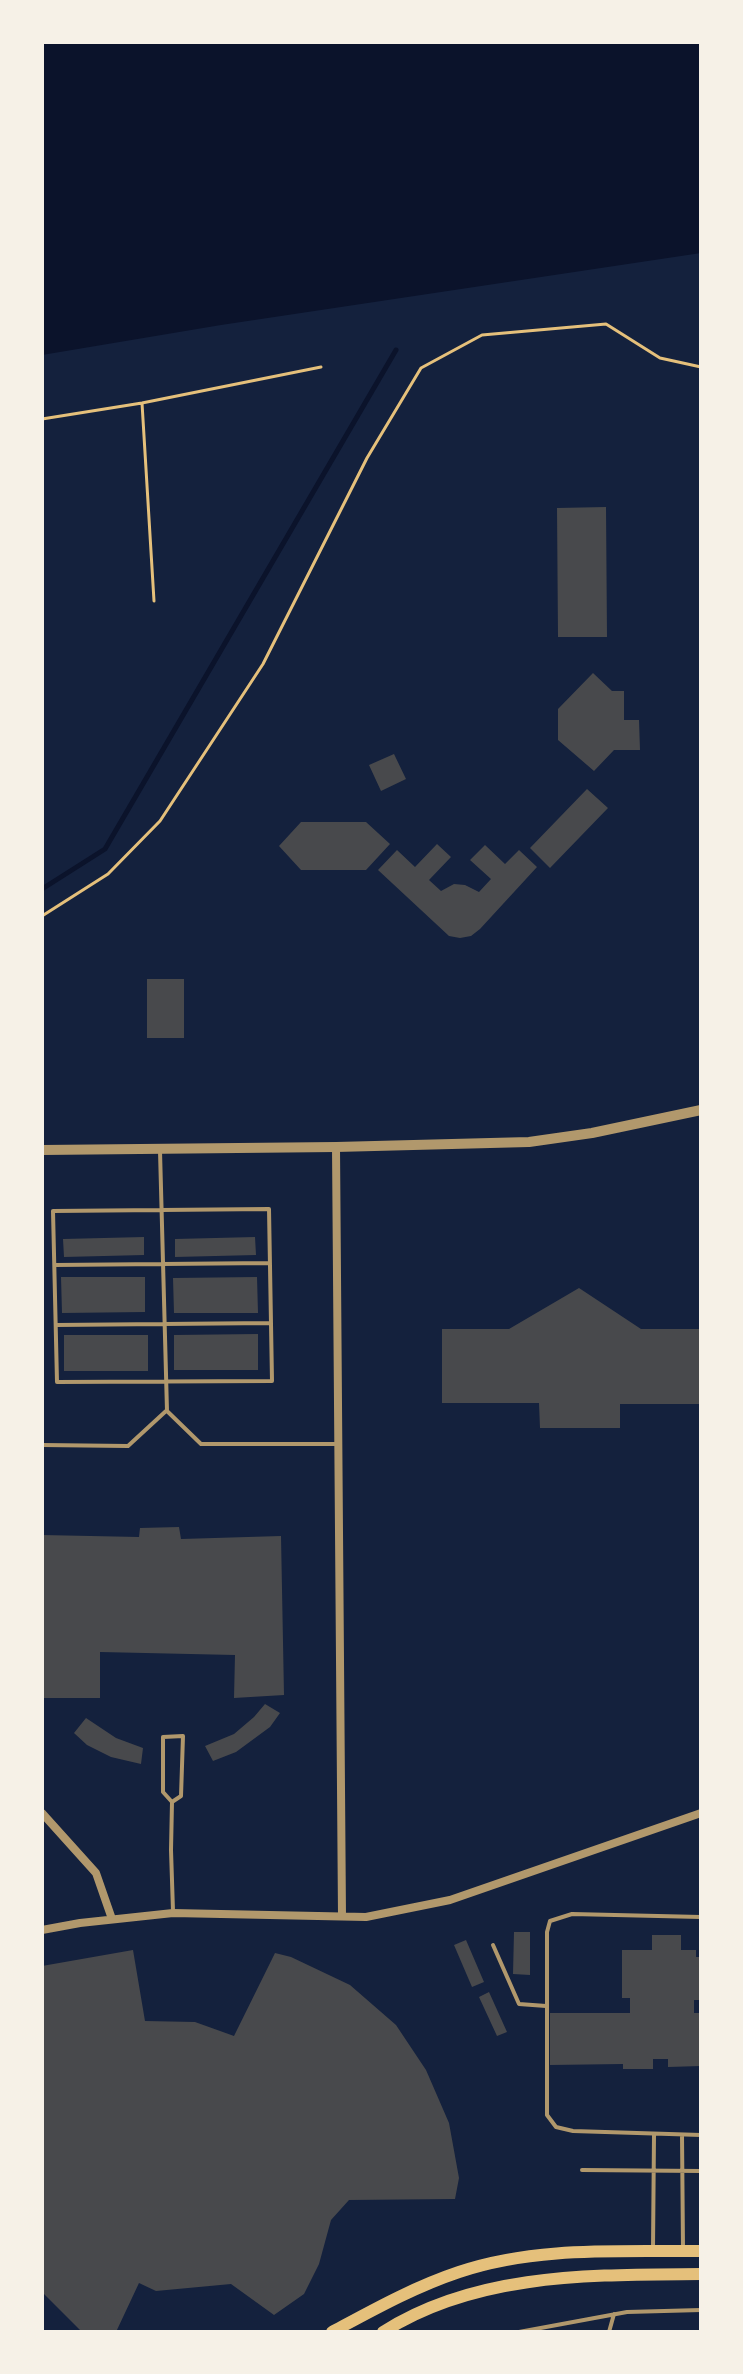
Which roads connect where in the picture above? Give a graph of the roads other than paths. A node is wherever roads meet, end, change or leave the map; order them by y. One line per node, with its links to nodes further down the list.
1 (701, 1110): 2 (street)
2 (336, 1147): 3 (street); 14 (street)
3 (160, 1149): 4 (street); 5 (lane)
4 (42, 1150)
5 (161, 1210): 6 (lane); 7 (lane); 8 (lane)
6 (270, 1263): 7 (lane); 9 (lane)
7 (163, 1264): 8 (lane); 10 (lane)
8 (55, 1265): 11 (lane)
9 (271, 1323): 10 (lane); 12 (lane)
10 (164, 1324): 11 (lane); 12 (lane)
11 (56, 1325): 12 (lane)
12 (166, 1381): 13 (lane)
13 (167, 1411): 14 (lane); 15 (lane)
14 (338, 1444): 20 (street)
15 (42, 1445)
16 (172, 1802): 16 (lane); 19 (lane)
17 (42, 1813): 22 (street)
18 (701, 1813): 20 (street)
19 (173, 1913): 20 (street); 22 (street)
20 (342, 1916)
21 (701, 1917): 25 (lane)
22 (112, 1919): 23 (street)
23 (42, 1930)
24 (493, 1945): 25 (lane)
25 (546, 2006): 26 (lane)
26 (654, 2135): 27 (lane); 30 (lane)
27 (682, 2135): 28 (lane); 31 (lane)
28 (701, 2135)
29 (582, 2170): 30 (lane)
30 (654, 2171): 31 (lane); 33 (lane)
31 (682, 2171): 32 (lane); 34 (lane)
32 (701, 2171)
33 (653, 2251): 34 (main road); 41 (main road)
34 (683, 2251): 35 (main road)
35 (701, 2251)
36 (701, 2274): 42 (main road)
37 (701, 2310): 38 (lane)
38 (614, 2314): 39 (lane); 45 (lane)
39 (571, 2322): 40 (lane); 44 (lane)
40 (542, 2330): 43 (lane)
41 (332, 2332)
42 (383, 2332)
43 (519, 2332)
44 (568, 2332)
45 (609, 2332)

